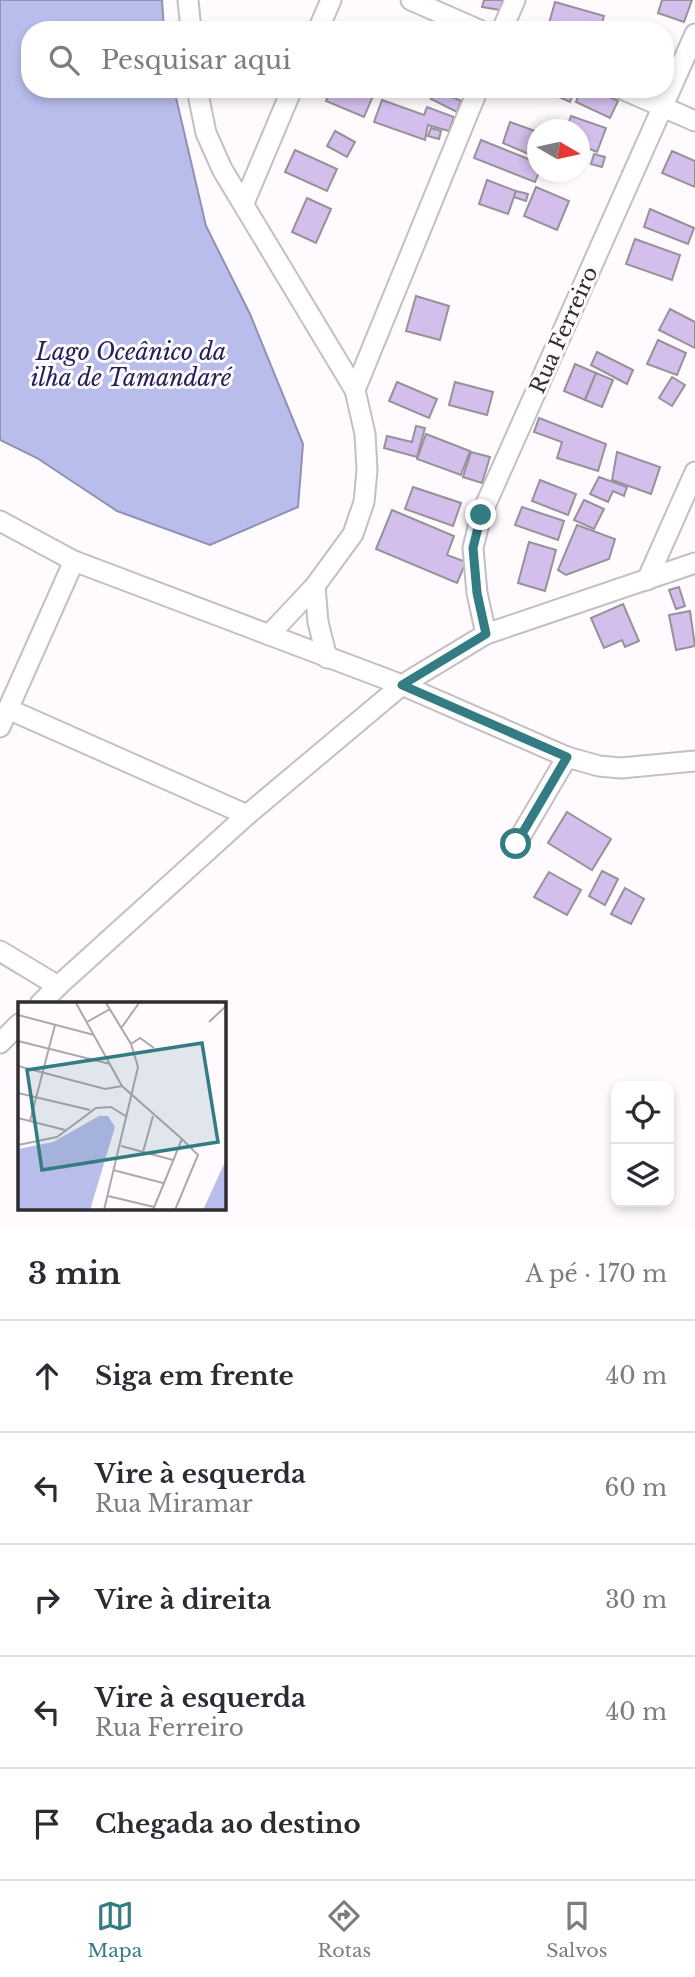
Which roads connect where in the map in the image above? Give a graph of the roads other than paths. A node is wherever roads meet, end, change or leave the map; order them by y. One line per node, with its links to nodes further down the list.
1 (188, 0): 5 (street)
2 (331, 0): 6 (street)
3 (411, 0): 7 (street)
4 (515, 0): 8 (street)
5 (190, 21)
6 (322, 21)
7 (459, 21)
8 (506, 21)
9 (695, 34): 10 (street, Rua Ferreiro)
10 (674, 81)
11 (199, 98): 18 (street)
12 (288, 98): 18 (street)
13 (474, 98): 19 (street)
14 (644, 98): 16 (street)
15 (667, 98): 16 (street, Rua Ferreiro)
16 (663, 106): 17 (street); 26 (street, Rua Ferreiro)
17 (695, 121)
18 (244, 203): 19 (street)
19 (355, 390): 25 (street)
20 (695, 472): 24 (street)
21 (0, 521): 22 (street)
22 (74, 561): 27 (street); 30 (street)
23 (695, 563): 24 (street)
24 (647, 580): 26 (street)
25 (315, 586): 27 (street); 28 (street)
26 (486, 634): 29 (street)
27 (268, 635): 28 (street)
28 (327, 657): 29 (street)
29 (402, 685): 32 (street); 34 (street)
30 (8, 709): 31 (street); 34 (street)
31 (0, 727)
32 (567, 757): 33 (street); 35 (street)
33 (695, 761)
34 (247, 815): 37 (street)
35 (516, 844)
36 (0, 951): 37 (street)
37 (58, 986): 38 (street)
38 (42, 1002)
39 (18, 1025): 40 (street)
40 (0, 1043)

